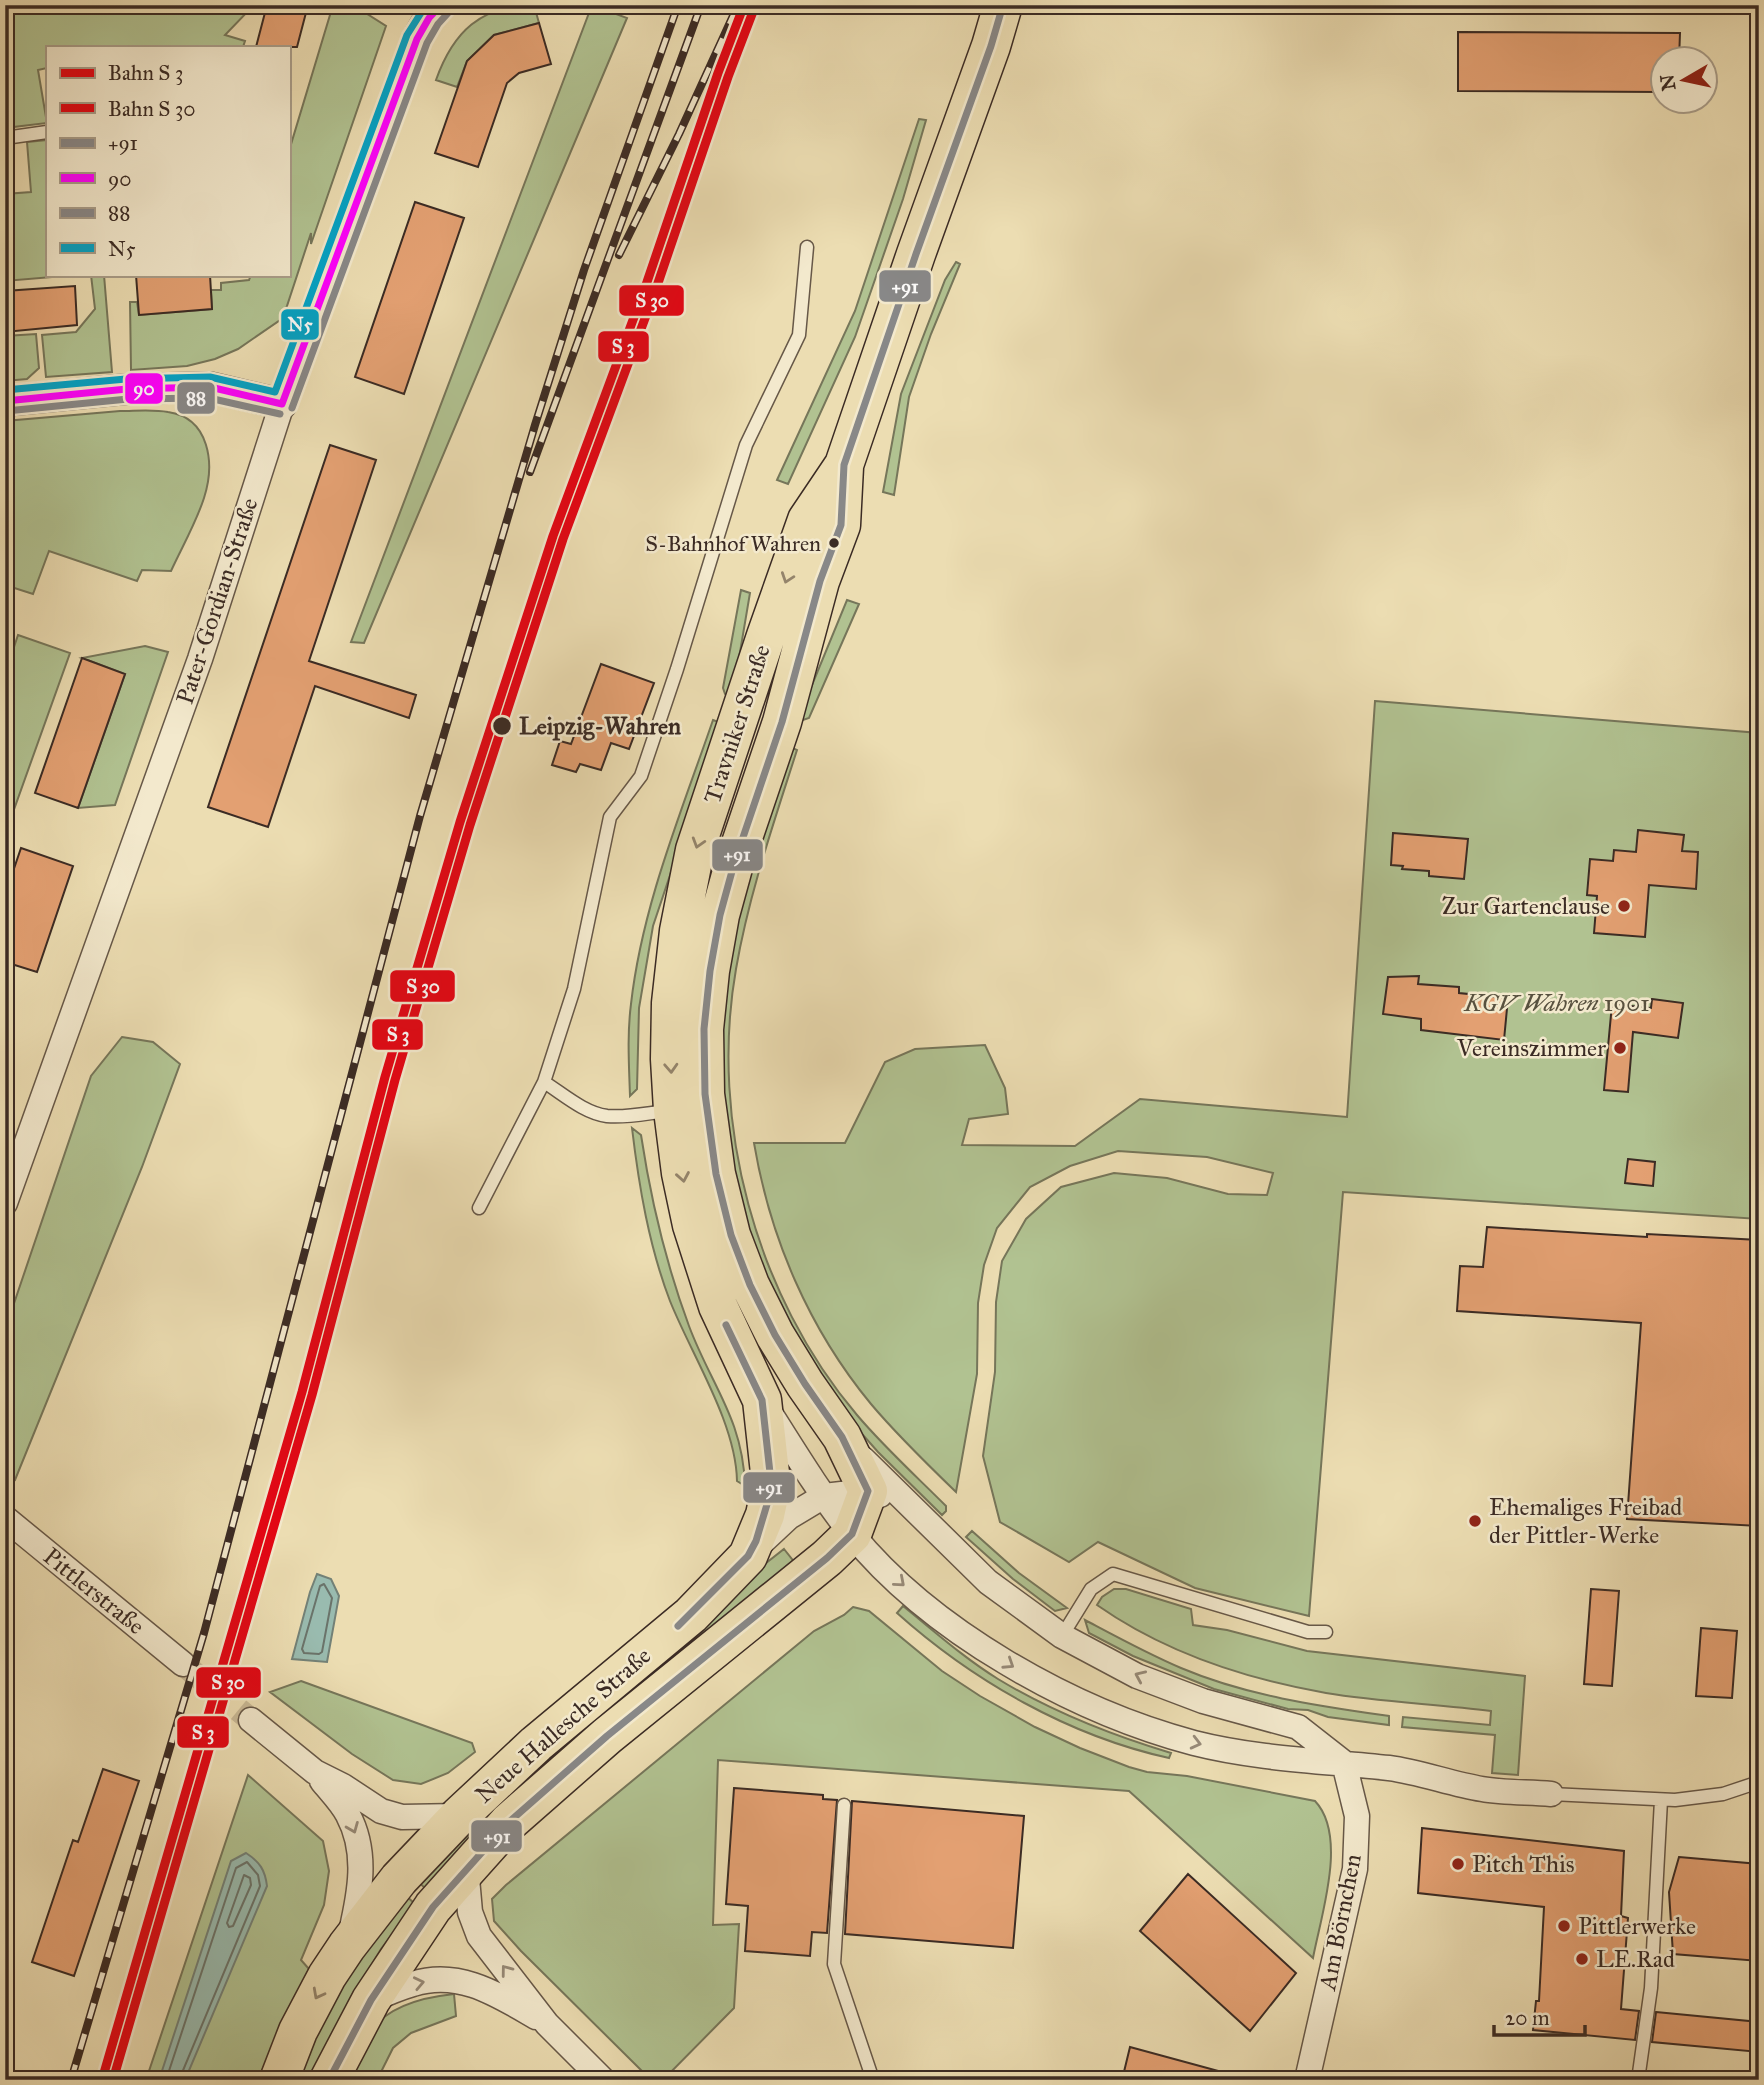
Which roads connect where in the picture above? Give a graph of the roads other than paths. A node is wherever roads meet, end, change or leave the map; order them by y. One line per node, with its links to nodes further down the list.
1 (440, 5): 7 (street, Pater-Gordian-Straße)
2 (1003, 5): 8 (main road, Travniker Straße)
3 (46, 132): 4 (lane)
4 (5, 138)
5 (807, 247): 9 (lane)
6 (5, 401): 7 (street)
7 (282, 404): 11 (street, Pater-Gordian-Straße)
8 (844, 465): 10 (main road, Travniker Straße, one-way to 10); 14 (main road, Travniker Straße)
9 (544, 1082): 10 (lane); 12 (lane)
10 (673, 1110): 13 (main road, Travniker Straße, one-way to 13)
11 (6, 1197)
12 (479, 1208)
13 (762, 1400): 16 (street, Travniker Straße); 20 (main road)
14 (842, 1437): 15 (main road); 17 (street, Travniker Straße)
15 (868, 1491): 16 (street); 17 (street); 19 (main road, Neue Hallesche Straße)
16 (824, 1496): 19 (street, Travniker Straße); 20 (street)
17 (910, 1507): 22 (street, Travniker Straße)
18 (5, 1518): 23 (street, Pittlerstraße)
19 (852, 1534): 25 (street, Travniker Straße, one-way to 25); 32 (main road, Neue Hallesche Straße)
20 (748, 1556): 31 (main road, Neue Hallesche Straße)
21 (1326, 1632): 22 (lane)
22 (1062, 1636): 25 (street, Travniker Straße, one-way to 22)
23 (183, 1664)
24 (251, 1720): 26 (street)
25 (1344, 1763): 28 (street); 40 (street, Am Börnchen)
26 (315, 1772): 31 (street); 33 (street, one-way to 33)
27 (1759, 1782): 29 (lane)
28 (1551, 1794): 29 (lane)
29 (1661, 1800): 41 (lane)
30 (844, 1805): 39 (lane)
31 (459, 1816): 33 (main road, Neue Hallesche Straße)
32 (466, 1867): 34 (main road, Neue Hallesche Straße); 35 (street, one-way to 32)
33 (347, 1946): 36 (main road, Neue Hallesche Straße, one-way to 36)
34 (371, 2000): 35 (street, one-way to 35); 37 (main road, Neue Hallesche Straße)
35 (547, 2024): 38 (street)
36 (279, 2080)
37 (329, 2080)
38 (603, 2080)
39 (873, 2080)
40 (1307, 2080)
41 (1638, 2080)

